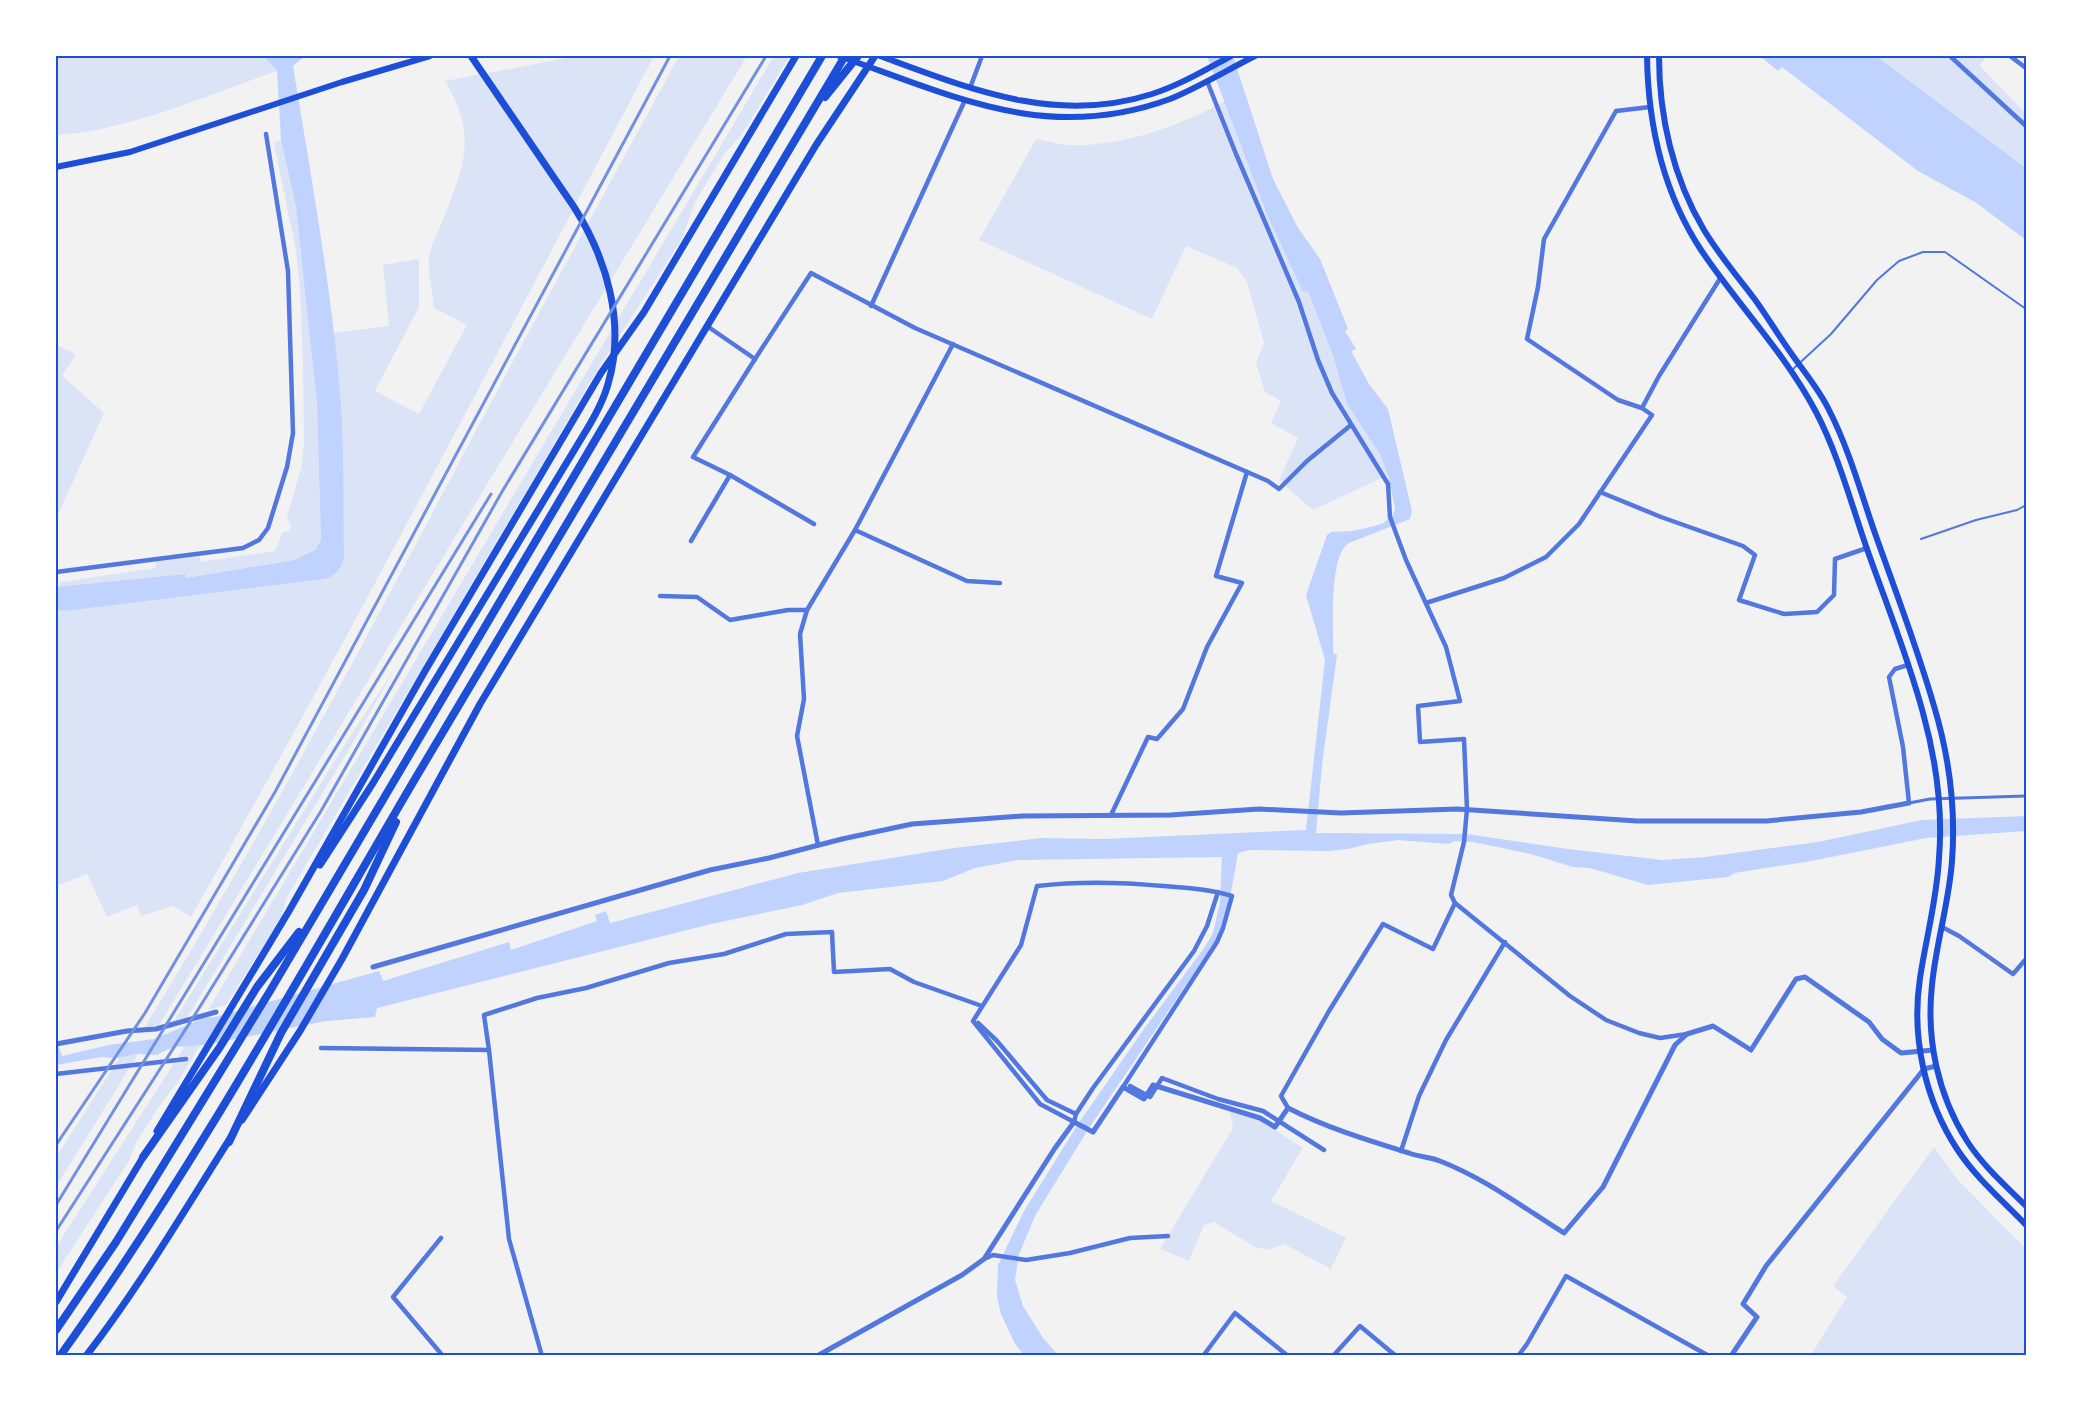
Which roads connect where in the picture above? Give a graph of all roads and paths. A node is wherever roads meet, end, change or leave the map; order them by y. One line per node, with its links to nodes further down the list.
1 (429, 56): 25 (main road)
2 (471, 56): 60 (main road)
3 (796, 56): 60 (main road)
4 (822, 56): 59 (highway)
5 (839, 56): 20 (main road)
6 (845, 56): 22 (highway)
7 (858, 56): 22 (highway)
8 (875, 56): 29 (main road)
9 (880, 56): 19 (main road)
10 (982, 56): 19 (street)
11 (1231, 56): 19 (main road)
12 (1255, 56): 18 (main road)
13 (1647, 56): 21 (main road)
14 (1659, 56): 32 (main road)
15 (1950, 56): 23 (street)
16 (2010, 56): 17 (street)
17 (2026, 68)
18 (1210, 80): 20 (main road); 35 (street)
19 (970, 88)
20 (965, 100): 27 (street)
21 (1650, 107): 26 (main road); 34 (street)
22 (807, 120): 51 (highway)
23 (2026, 126)
24 (266, 135): 45 (street)
25 (56, 167)
26 (1722, 277): 33 (main road); 34 (street)
27 (871, 306): 30 (street); 31 (street)
28 (2026, 309): 32 (lane)
29 (707, 326): 31 (street); 83 (main road)
30 (953, 345): 36 (street); 41 (street)
31 (755, 359): 37 (street)
32 (1799, 364): 33 (lane); 61 (main road)
33 (1791, 370): 44 (main road)
34 (1642, 408): 38 (street)
35 (1351, 425): 36 (street); 48 (street)
36 (1246, 472): 55 (street)
37 (730, 476): 40 (street); 43 (street)
38 (1599, 492): 44 (street); 48 (street)
39 (2026, 505): 42 (lane)
40 (814, 524)
41 (855, 530): 46 (street); 49 (street)
42 (1921, 539)
43 (691, 542)
44 (1867, 548): 50 (main road)
45 (56, 572)
46 (1000, 583)
47 (660, 596): 49 (street)
48 (1426, 603): 54 (street)
49 (807, 610): 56 (street)
50 (1908, 665): 53 (street); 73 (main road)
51 (414, 782): 83 (highway); 94 (highway)
52 (2026, 796): 53 (street)
53 (1909, 803): 54 (street)
54 (1467, 809): 55 (street); 58 (street)
55 (1111, 815): 56 (street)
56 (818, 845): 64 (street)
57 (1219, 892): 65 (street); 79 (street); 81 (street)
58 (1455, 903): 62 (street); 80 (street)
59 (320, 905): 86 (highway); 93 (highway)
60 (289, 911): 86 (main road)
61 (1942, 927): 63 (street); 72 (main road)
62 (1505, 942): 68 (street); 85 (street)
63 (2026, 959)
64 (373, 967)
65 (982, 1006): 71 (street); 82 (street)
66 (216, 1012): 69 (street)
67 (978, 1023): 81 (street)
68 (1687, 1034): 73 (street); 85 (street)
69 (57, 1044)
70 (321, 1048): 71 (street)
71 (489, 1050): 97 (street)
72 (1933, 1050): 73 (street); 75 (main road)
73 (1920, 1051): 76 (main road)
74 (186, 1059): 77 (street)
75 (1936, 1066): 76 (street); 87 (main road)
76 (1924, 1069): 88 (main road); 105 (street)
77 (56, 1074)
78 (1130, 1086): 84 (street)
79 (1123, 1087): 80 (street); 82 (street)
80 (1288, 1108): 85 (street)
81 (1076, 1114): 82 (street)
82 (1075, 1123): 91 (street)
83 (229, 1142): 95 (main road)
84 (1324, 1150)
85 (1401, 1151)
86 (142, 1157): 92 (main road)
87 (2026, 1206)
88 (2026, 1225)
89 (1167, 1236): 91 (street)
90 (441, 1238): 96 (street)
91 (984, 1259): 98 (street)
92 (56, 1302)
93 (56, 1330)
94 (60, 1356)
95 (86, 1356)
96 (443, 1356)
97 (542, 1356)
98 (817, 1356)
99 (1203, 1356): 100 (street)
100 (1288, 1356)
101 (1333, 1356): 102 (street)
102 (1396, 1356)
103 (1518, 1356): 104 (street)
104 (1709, 1356)
105 (1731, 1356)

